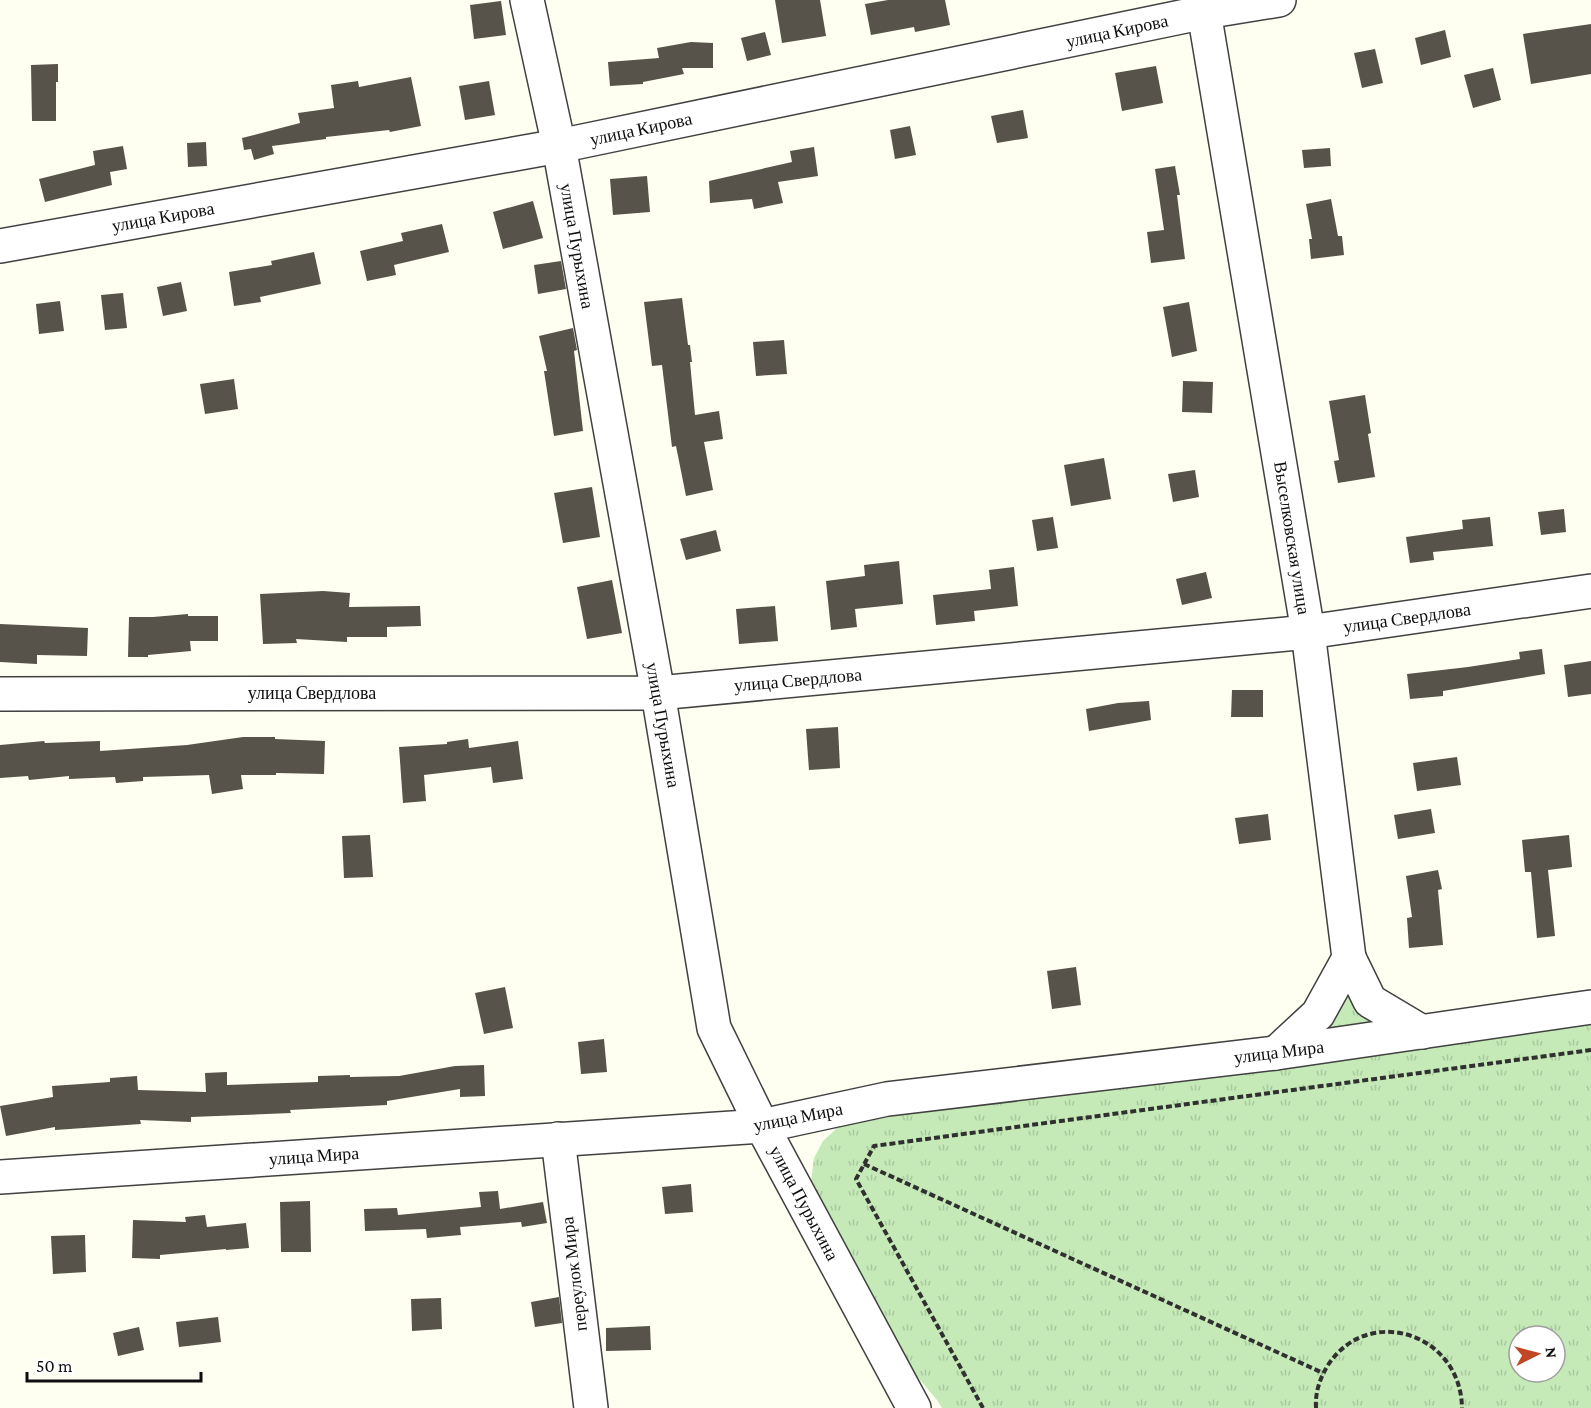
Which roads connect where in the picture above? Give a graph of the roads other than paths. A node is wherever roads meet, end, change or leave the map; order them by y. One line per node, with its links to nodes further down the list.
1 (527, 0): 4 (street, улица Пурыхина)
2 (1279, 0): 3 (street, улица Кирова)
3 (1203, 6): 4 (street, улица Кирова); 7 (street, Выселковская улица)
4 (559, 146): 5 (street, улица Кирова); 8 (street, улица Пурыхина)
5 (0, 246)
6 (1591, 591): 7 (street, улица Свердлова)
7 (1308, 632): 8 (street, улица Свердлова); 10 (street, Выселковская улица)
8 (657, 693): 9 (street, улица Свердлова); 14 (street, улица Пурыхина)
9 (0, 694)
10 (1349, 958): 12 (street, Выселковская улица); 13 (street)
11 (1591, 1006): 12 (street, улица Мира)
12 (1422, 1032): 13 (street, улица Мира)
13 (1276, 1053): 14 (street, улица Мира)
14 (762, 1126): 15 (street, улица Мира); 18 (street, улица Пурыхина)
15 (558, 1139): 16 (street, улица Мира); 17 (street, переулок Мира)
16 (0, 1177)
17 (591, 1408)
18 (914, 1408)

